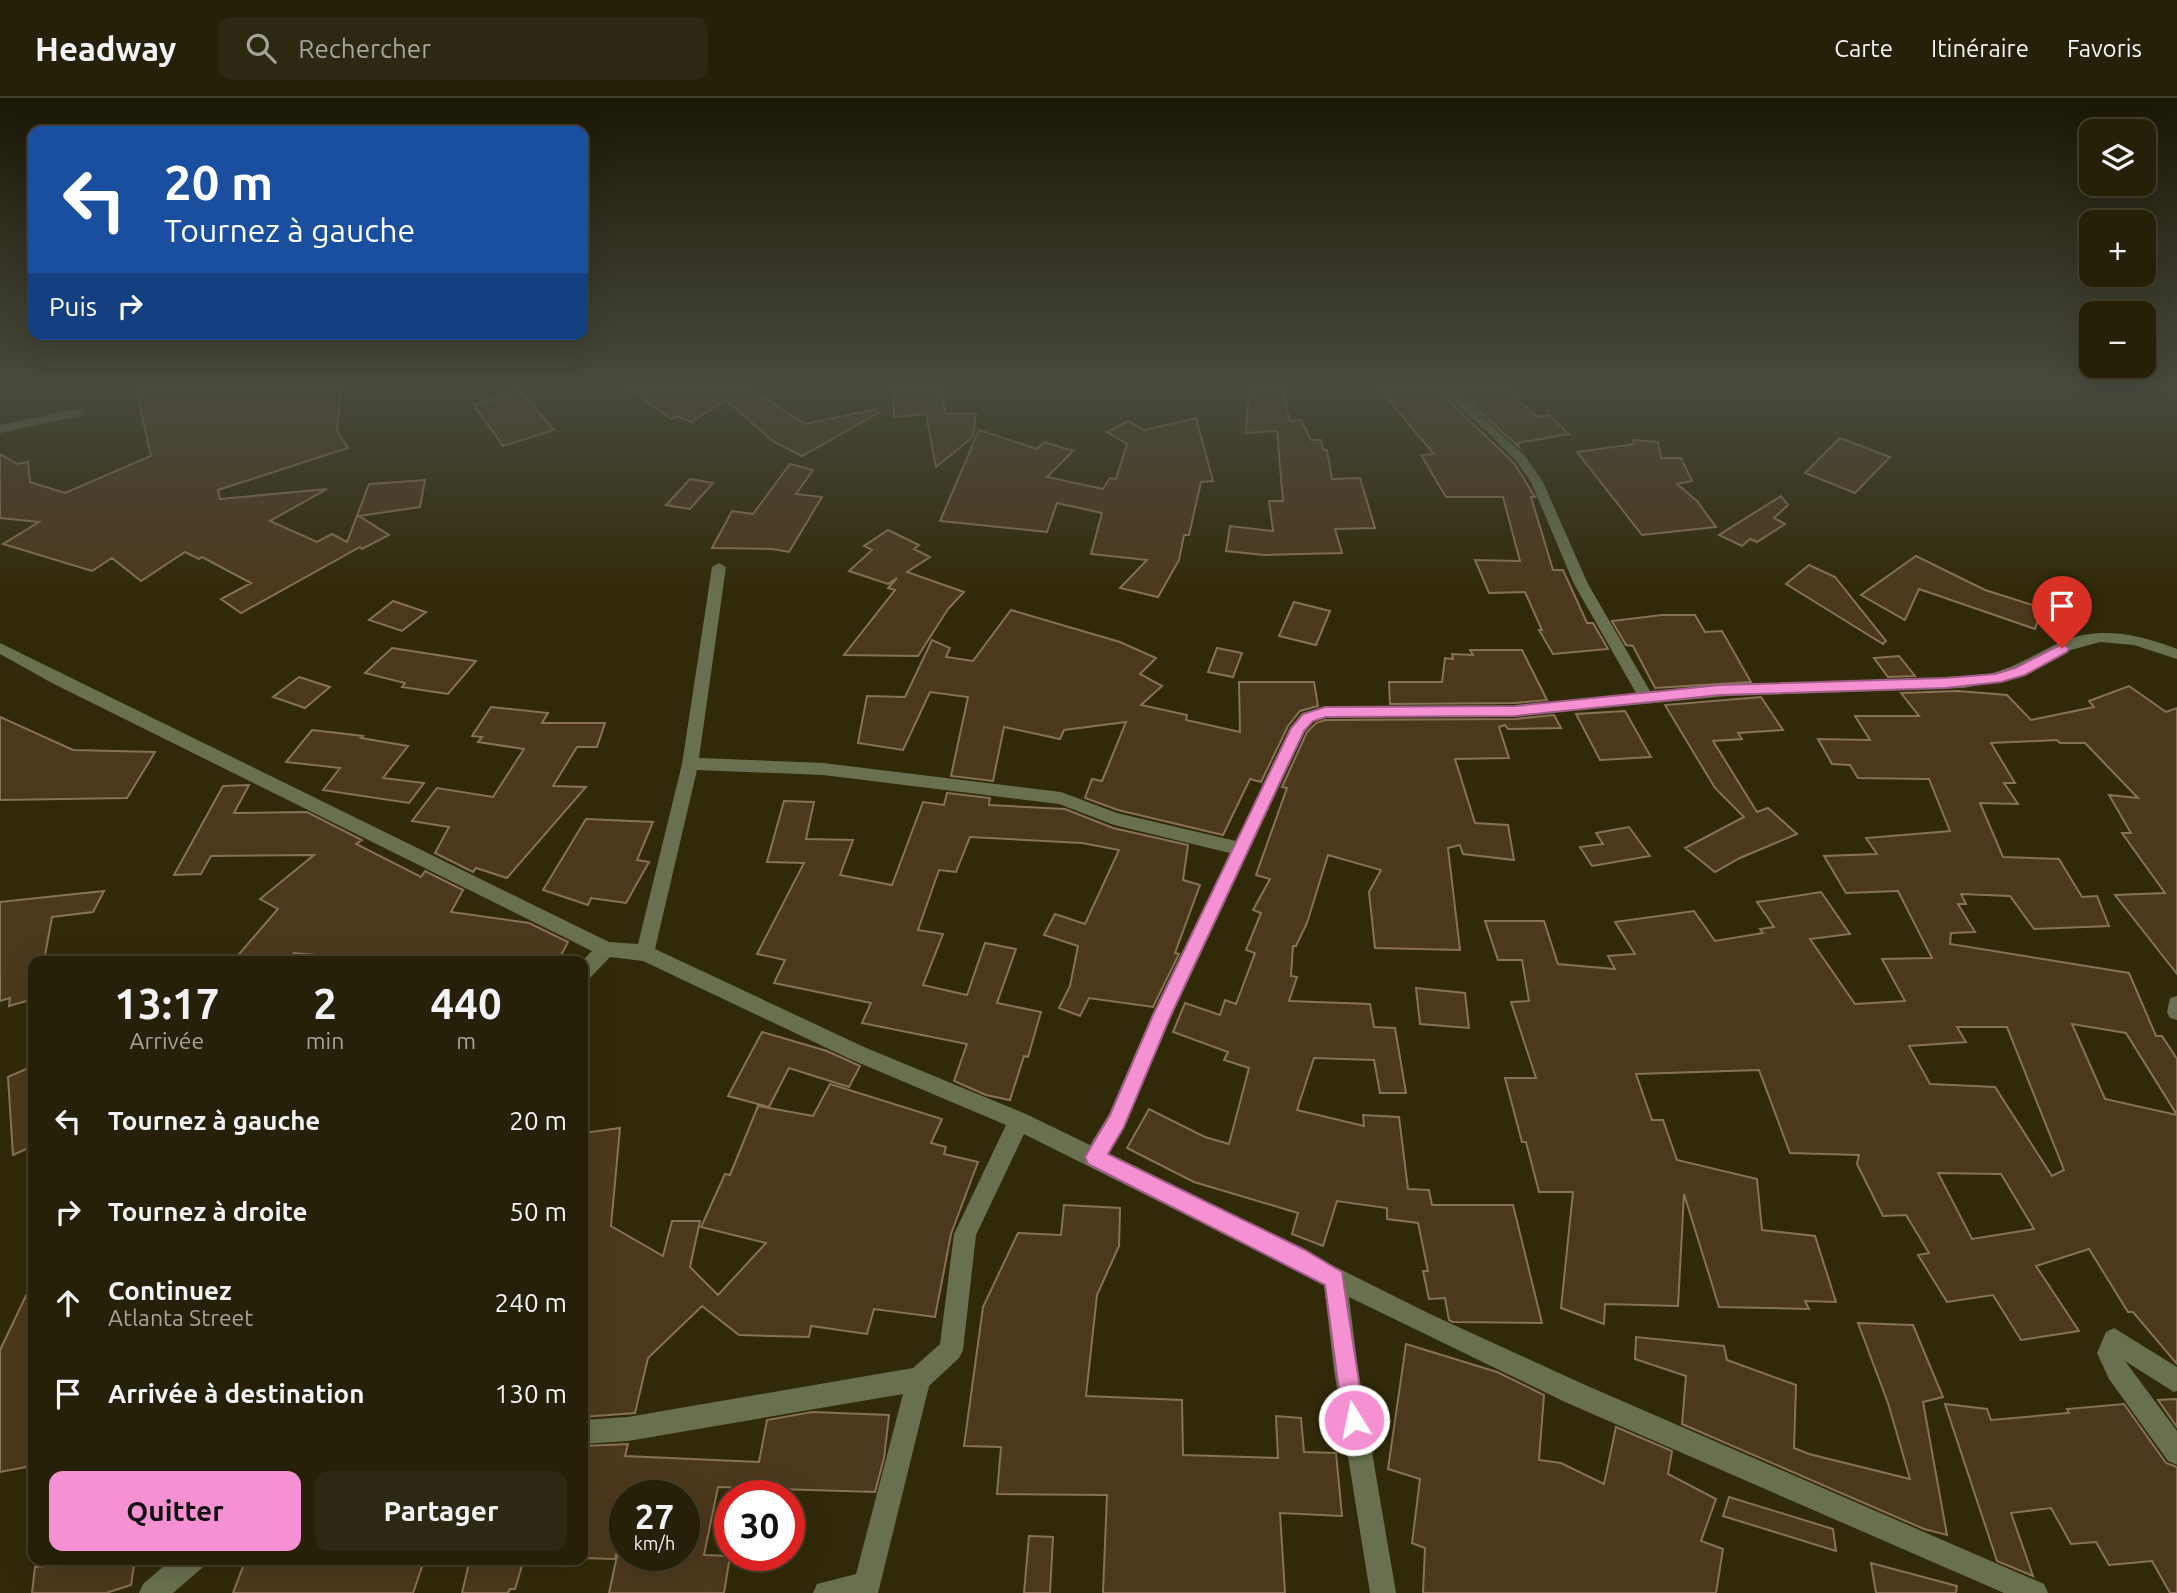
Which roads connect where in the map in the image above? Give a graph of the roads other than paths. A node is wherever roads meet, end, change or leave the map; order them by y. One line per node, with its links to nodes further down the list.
1 (1515, 454): 5 (street)
2 (719, 567): 6 (street)
3 (0, 648): 8 (street)
4 (2177, 654): 5 (street)
5 (1646, 697): 7 (street)
6 (690, 764): 7 (street); 9 (street)
7 (1241, 849): 14 (street)
8 (606, 949): 9 (street); 10 (street)
9 (645, 953): 13 (street)
10 (588, 967)
11 (2177, 1004): 12 (street)
12 (2177, 1012)
13 (1019, 1121): 14 (street); 16 (street)
14 (1095, 1157): 15 (street)
15 (1335, 1279): 24 (street); 25 (street)
16 (919, 1379): 18 (street); 21 (street)
17 (2177, 1379): 19 (street)
18 (588, 1432)
19 (2177, 1452)
20 (186, 1565): 22 (street)
21 (865, 1589): 23 (street)
22 (152, 1593)
23 (826, 1593)
24 (1382, 1593)
25 (2035, 1593)

